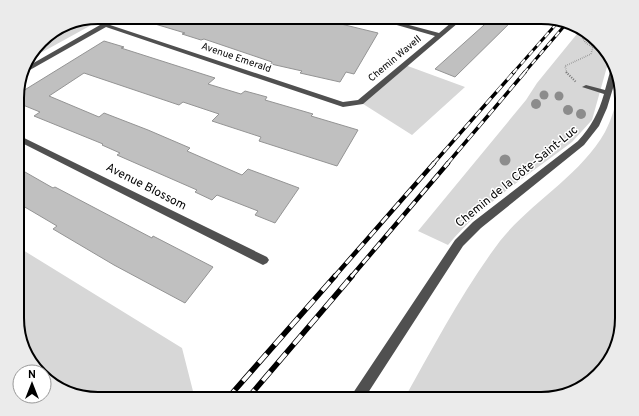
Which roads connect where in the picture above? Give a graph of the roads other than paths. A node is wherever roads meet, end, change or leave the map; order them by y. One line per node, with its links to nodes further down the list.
1 (398, 24): 4 (street)
2 (453, 24): 4 (street, Chemin Wavell)
3 (105, 25): 5 (street); 9 (street, Avenue Emerald)
4 (440, 35): 9 (street, Chemin Wavell)
5 (30, 68)
6 (612, 78): 8 (street, Chemin de la Côte-Saint-Luc)
7 (586, 87): 8 (street)
8 (608, 93): 12 (street, Chemin de la Côte-Saint-Luc)
9 (360, 102)
10 (24, 141): 11 (street, Avenue Blossom)
11 (263, 260)
12 (361, 392)

